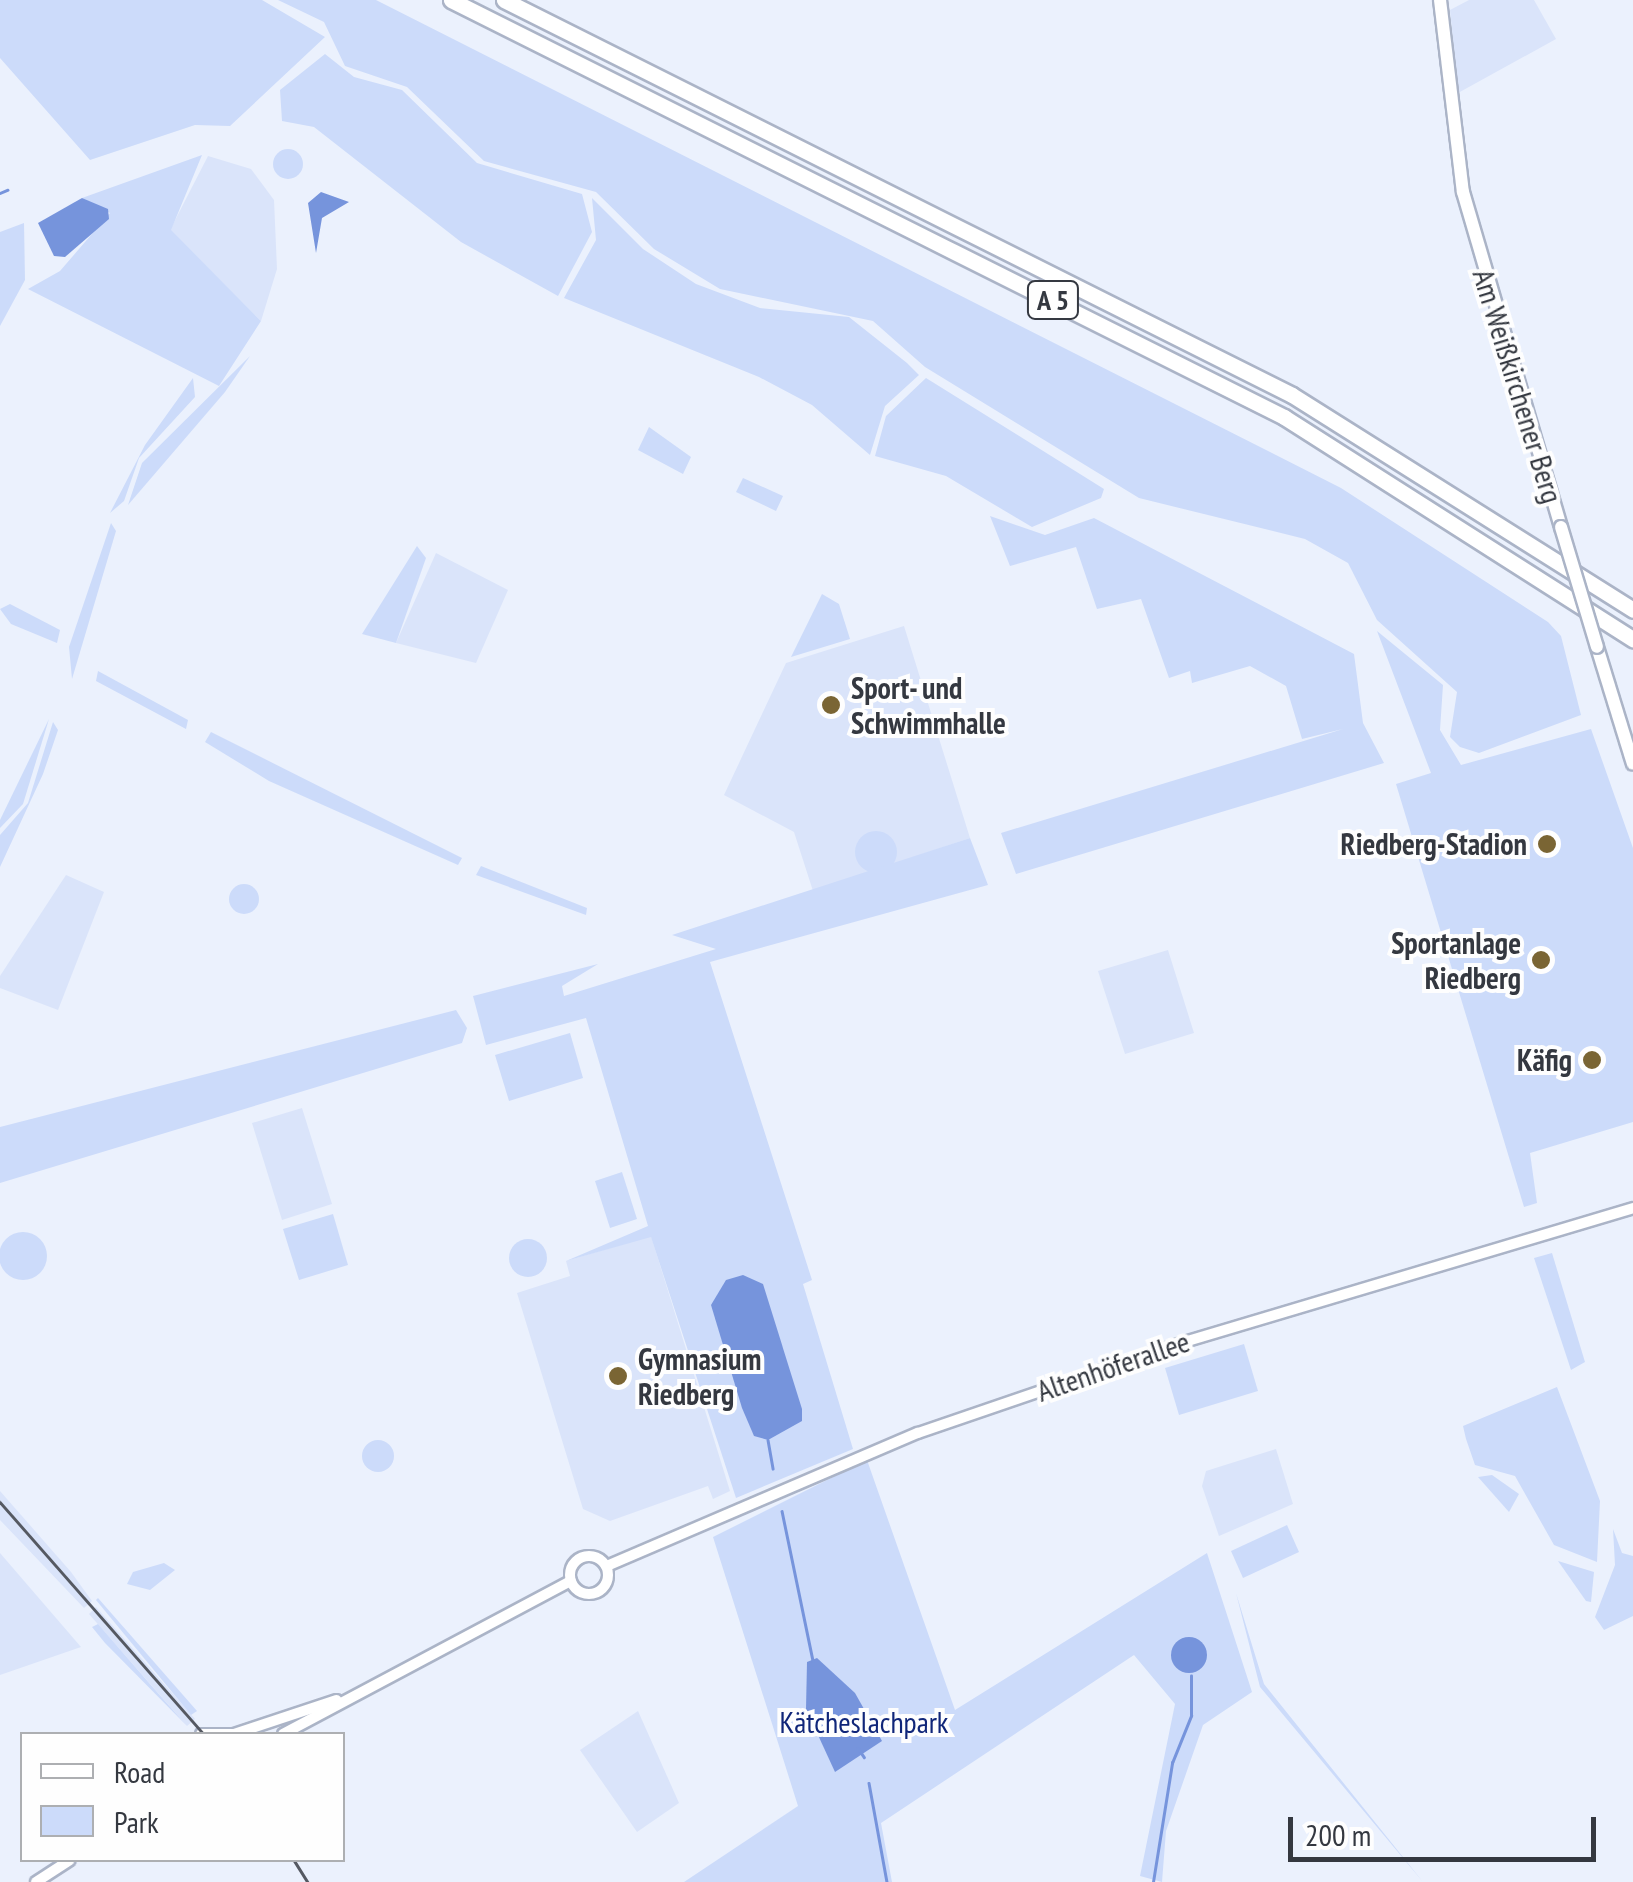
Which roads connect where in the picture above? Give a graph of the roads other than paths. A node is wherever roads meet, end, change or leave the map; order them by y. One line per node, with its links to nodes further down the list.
1 (451, 0): 5 (highway, A 5)
2 (504, 0): 4 (highway, A 5)
3 (1440, 0): 6 (main road, Am Weißkirchener Berg, bridge)
4 (1633, 610)
5 (1633, 639)
6 (1633, 764)
7 (1633, 1208): 8 (street, Altenhöferallee)
8 (607, 1566): 9 (street, Altenhöferallee); 9 (street, Altenhöferallee)
9 (571, 1582): 10 (street, Altenhöferallee)
10 (344, 1698): 11 (street, Altenhöferallee); 12 (street, Altenhöferallee)
11 (240, 1732)
12 (287, 1732)
13 (67, 1862): 14 (street)
14 (36, 1882)

